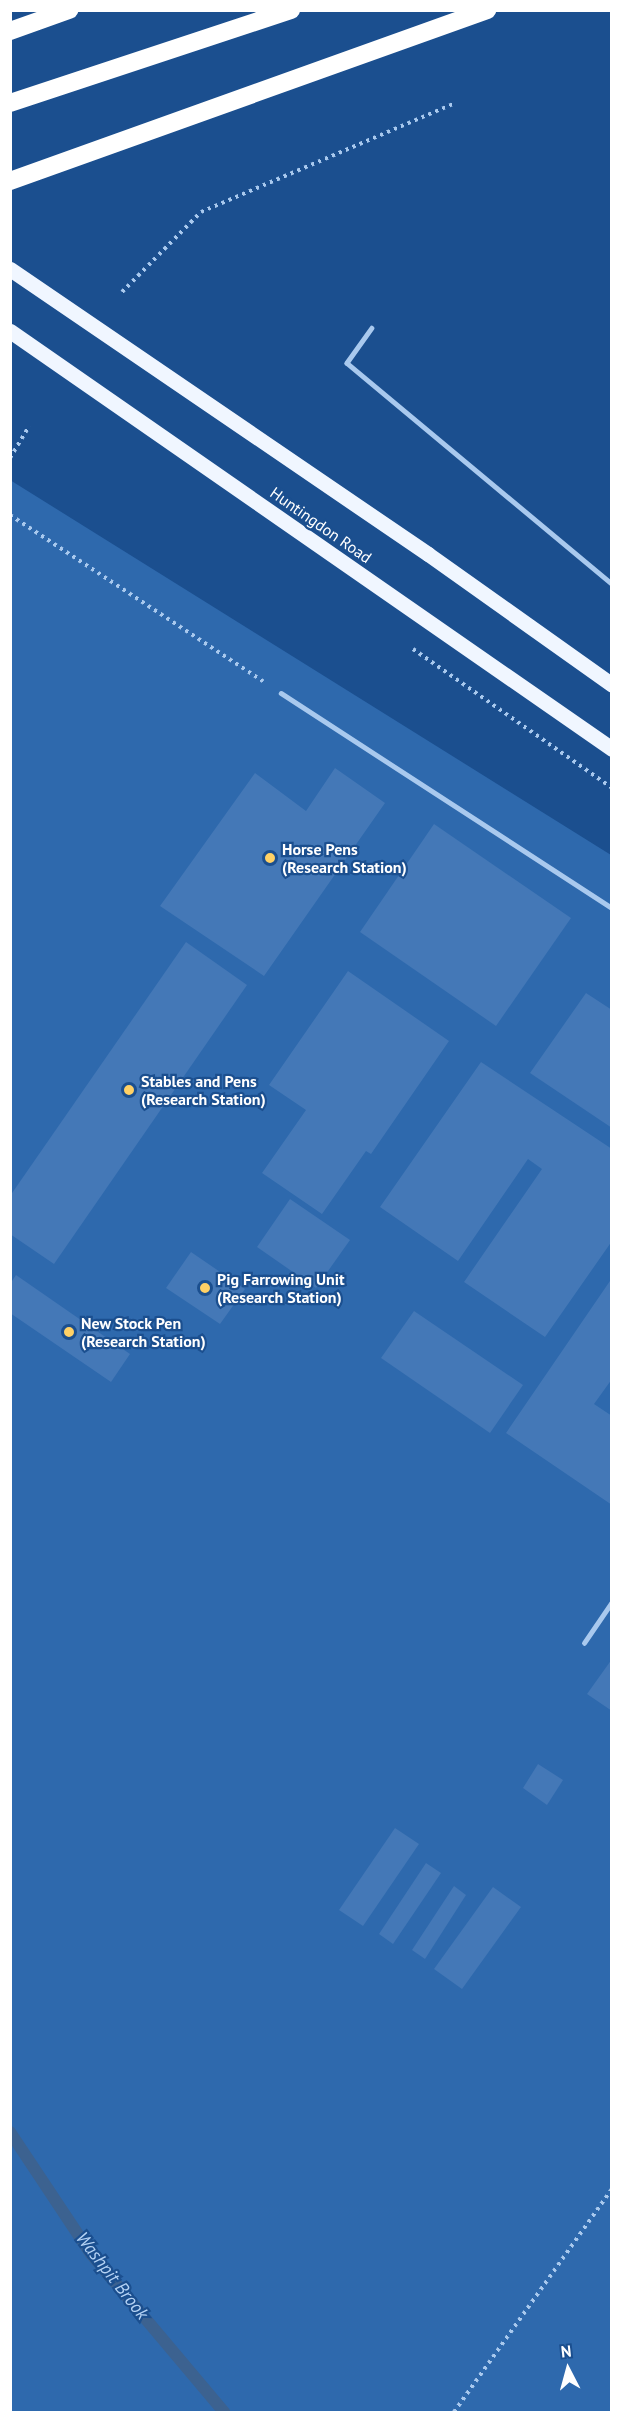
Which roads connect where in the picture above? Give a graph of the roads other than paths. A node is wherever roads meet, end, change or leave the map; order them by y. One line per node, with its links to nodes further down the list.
1 (69, 10): 4 (highway)
2 (291, 10): 5 (highway)
3 (487, 10): 6 (highway)
4 (10, 31)
5 (10, 103)
6 (10, 181)
7 (10, 269): 11 (main road)
8 (372, 328): 10 (lane)
9 (10, 331): 13 (main road, Huntingdon Road)
10 (612, 584)
11 (612, 685)
12 (281, 693): 14 (lane)
13 (612, 749)
14 (612, 908)
15 (612, 1602): 16 (lane)
16 (584, 1643)

